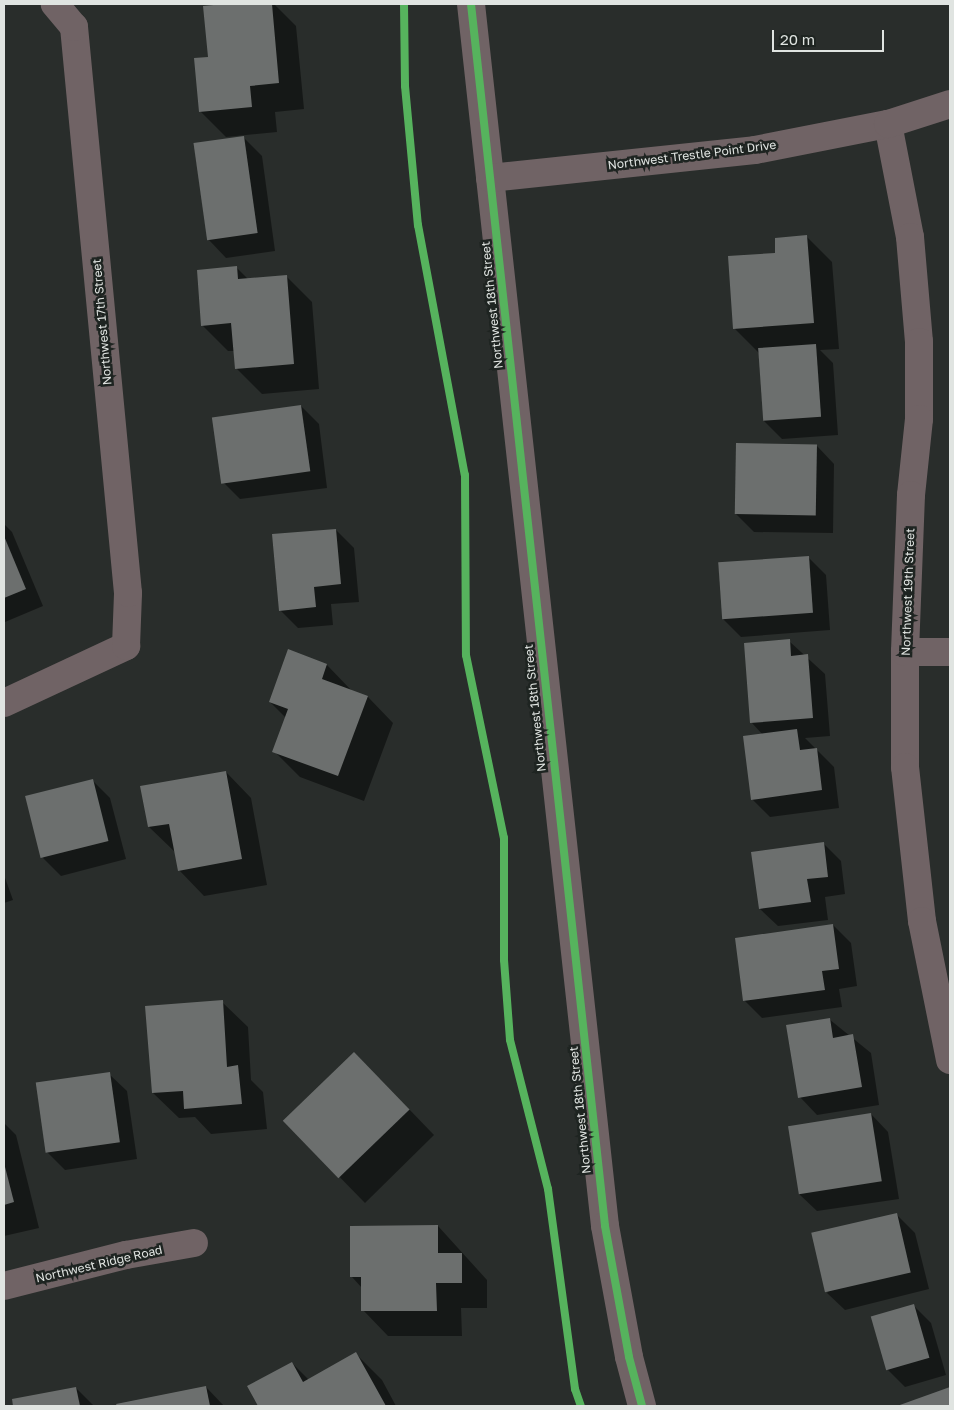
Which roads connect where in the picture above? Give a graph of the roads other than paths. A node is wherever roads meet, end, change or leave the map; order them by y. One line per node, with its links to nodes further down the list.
1 (55, 4): 8 (street, Northwest 17th Street)
2 (471, 4): 5 (street, Northwest 18th Street)
3 (950, 104): 4 (street, Northwest Trestle Point Drive)
4 (888, 124): 5 (street, Northwest Trestle Point Drive); 6 (street, Northwest 19th Street)
5 (490, 178): 12 (street, Northwest 18th Street)
6 (905, 652): 7 (street); 9 (street, Northwest 19th Street)
7 (950, 652)
8 (4, 703)
9 (950, 1060)
10 (194, 1243): 11 (street, Northwest Ridge Road)
11 (4, 1286)
12 (642, 1406)

